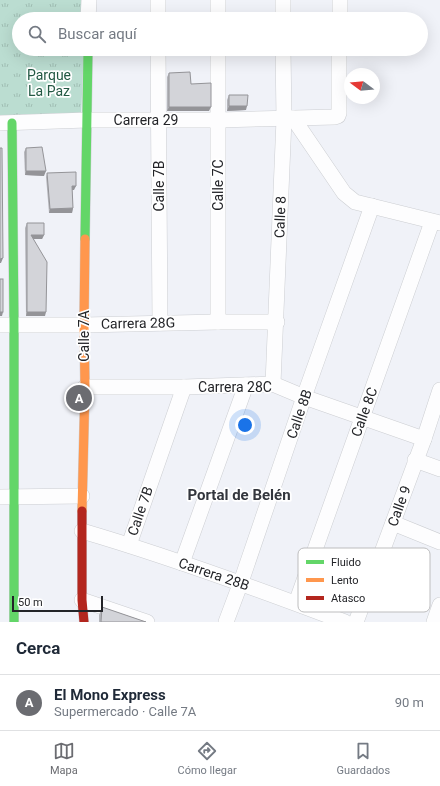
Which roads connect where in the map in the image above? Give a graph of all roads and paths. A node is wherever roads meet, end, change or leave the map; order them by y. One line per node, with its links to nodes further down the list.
1 (89, 0): 6 (street)
2 (158, 0): 7 (street)
3 (218, 0): 8 (street)
4 (283, 0): 9 (street)
5 (340, 0): 10 (street)
6 (88, 12)
7 (158, 12)
8 (218, 12)
9 (283, 12)
10 (340, 12)
11 (88, 56): 18 (street, Calle 7A)
12 (158, 56): 16 (street, Calle 7B)
13 (218, 56): 19 (street, Calle 7C)
14 (284, 56): 17 (street, Calle 8)
15 (340, 56): 17 (street, Carrera 29)
16 (158, 119): 18 (street, Carrera 29); 19 (street, Carrera 29); 25 (street, Calle 7B)
17 (288, 119): 19 (street, Carrera 29); 21 (street); 24 (street, Calle 8)
18 (87, 120): 20 (street, Carrera 29); 27 (street, Calle 7A)
19 (218, 120): 23 (street, Calle 7C)
20 (6, 123): 26 (street)
21 (372, 206): 22 (street); 33 (street, Calle 8B)
22 (436, 222): 34 (street, Calle 8C)
23 (218, 322): 24 (street, Carrera 28G); 25 (street, Carrera 28G)
24 (277, 322): 28 (street, Calle 8)
25 (160, 323): 27 (street, Carrera 28G)
26 (7, 325): 27 (street, Carrera 28G); 39 (street)
27 (84, 325): 30 (street, Calle 7A)
28 (274, 384): 29 (street, Carrera 28C); 33 (street, Carrera 28C)
29 (246, 385): 31 (street, Carrera 28C); 46 (street)
30 (85, 387): 31 (street, Carrera 28C); 38 (street, Calle 7A)
31 (184, 387): 43 (street, Calle 7B)
32 (440, 390): 35 (street, Calle 9)
33 (304, 397): 34 (street, Carrera 28C); 47 (street, Calle 8B)
34 (362, 417): 35 (street, Carrera 28C); 44 (street, Calle 8C)
35 (424, 439): 36 (street, Calle 9)
36 (416, 460): 37 (street); 40 (street, Calle 9)
37 (440, 469)
38 (82, 496): 39 (street); 41 (street, Calle 7A)
39 (7, 498): 54 (street)
40 (392, 523): 42 (street); 45 (street, Calle 9)
41 (82, 531): 43 (street, Carrera 28B); 49 (street, Calle 7A)
42 (440, 542)
43 (129, 544): 46 (street, Carrera 28B)
44 (316, 548)
45 (383, 548)
46 (182, 563): 47 (street, Carrera 28B)
47 (241, 582): 50 (street, Carrera 28B); 57 (street, Calle 8B)
48 (298, 597): 50 (street, Calle 8C)
49 (82, 600): 55 (street, Calle 7A); 56 (street)
50 (296, 603)
51 (440, 605): 60 (street)
52 (319, 612): 58 (street, Carrera 28B)
53 (360, 612): 59 (street, Calle 9)
54 (14, 622)
55 (84, 622)
56 (147, 622)
57 (226, 622)
58 (345, 622)
59 (356, 622)
60 (434, 622)

